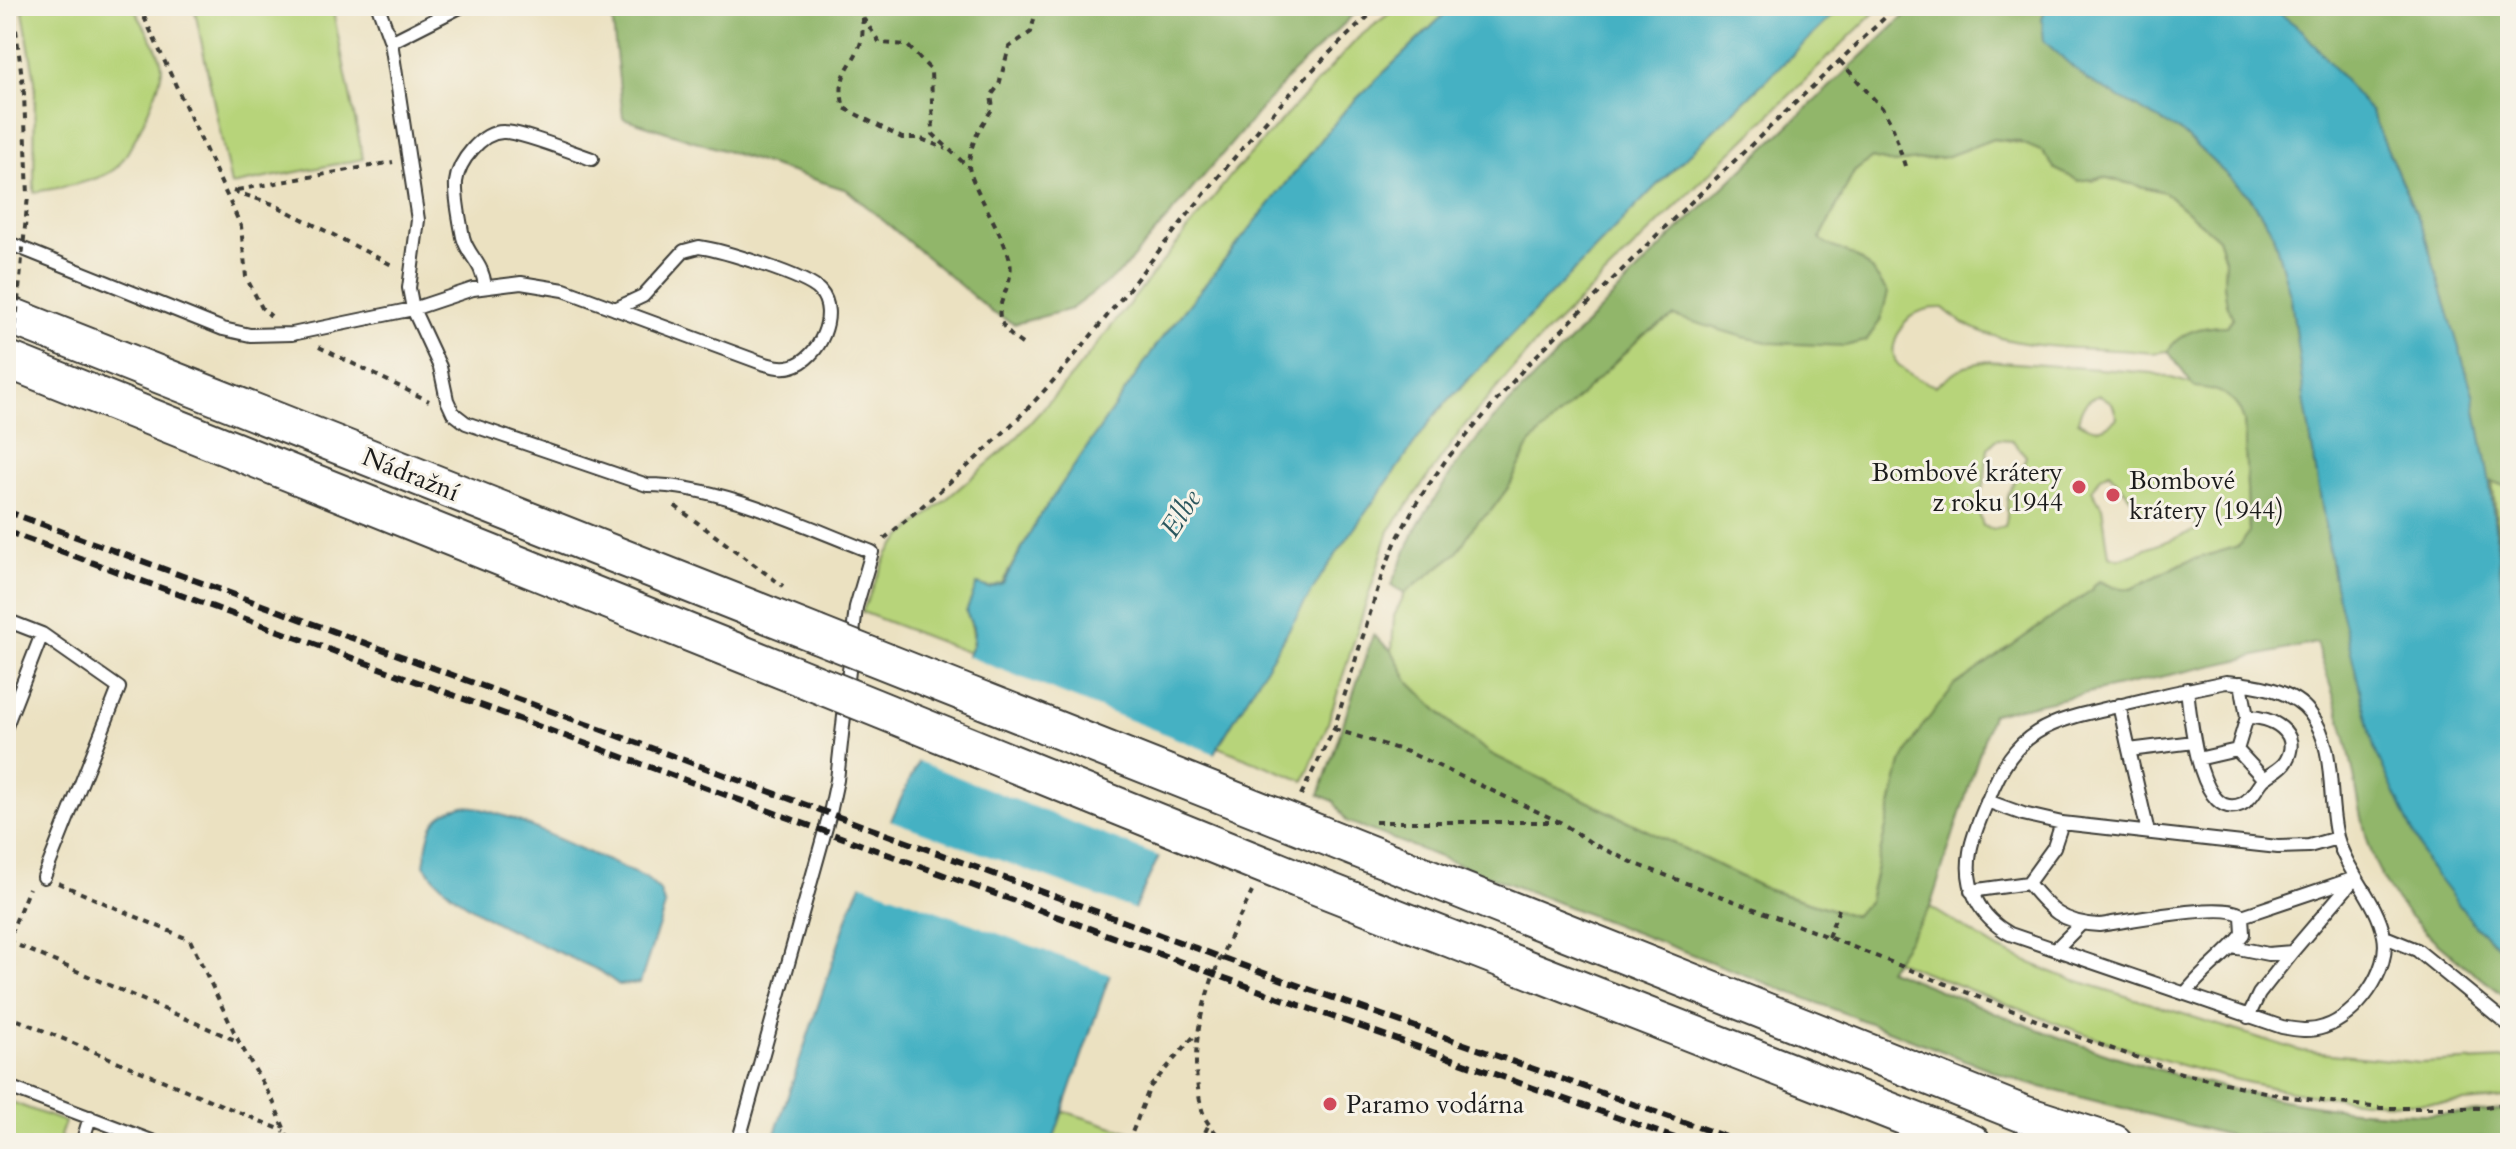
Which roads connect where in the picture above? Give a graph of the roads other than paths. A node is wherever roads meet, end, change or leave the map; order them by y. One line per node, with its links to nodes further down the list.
1 (378, 6): 3 (lane)
2 (462, 6): 3 (lane)
3 (391, 42): 7 (lane)
4 (592, 159): 6 (lane)
5 (6, 242): 7 (lane)
6 (485, 286): 7 (lane); 8 (lane)
7 (413, 309): 45 (lane)
8 (615, 309): 8 (lane)
9 (6, 314): 48 (main road, Nádražní, bridge)
10 (6, 359): 42 (main road, Nádražní, bridge)
11 (6, 620): 12 (lane)
12 (42, 634): 17 (lane); 27 (lane)
13 (2241, 683): 14 (lane); 16 (lane); 26 (lane)
14 (2187, 689): 15 (lane); 18 (lane)
15 (2119, 705): 19 (lane); 23 (lane)
16 (2247, 717): 20 (lane); 22 (lane)
17 (6, 726)
18 (2194, 742): 19 (lane); 21 (lane)
19 (2129, 750): 25 (lane)
20 (2237, 750): 21 (lane); 22 (lane)
21 (2198, 759): 22 (lane)
22 (2264, 779)
23 (1987, 801): 24 (lane); 30 (lane)
24 (2062, 823): 25 (lane); 29 (lane)
25 (2148, 832): 26 (lane)
26 (2337, 838): 28 (lane)
27 (44, 877)
28 (2355, 878): 31 (lane); 33 (lane); 36 (lane)
29 (2028, 883): 30 (lane); 32 (lane)
30 (1971, 891): 35 (lane)
31 (2242, 916): 32 (lane); 34 (lane)
32 (2081, 924): 35 (lane)
33 (2385, 937): 38 (lane); 39 (lane)
34 (2233, 947): 36 (lane); 37 (lane)
35 (2056, 949): 37 (lane)
36 (2292, 952): 38 (lane)
37 (2185, 994): 38 (lane)
38 (2248, 1017)
39 (2510, 1026)
40 (6, 1086): 41 (lane)
41 (90, 1117): 43 (lane); 44 (lane)
42 (1922, 1122): 46 (main road); 47 (main road)
43 (82, 1143)
44 (157, 1143)
45 (738, 1143)
46 (1972, 1143)
47 (1985, 1143)
48 (2114, 1143)

